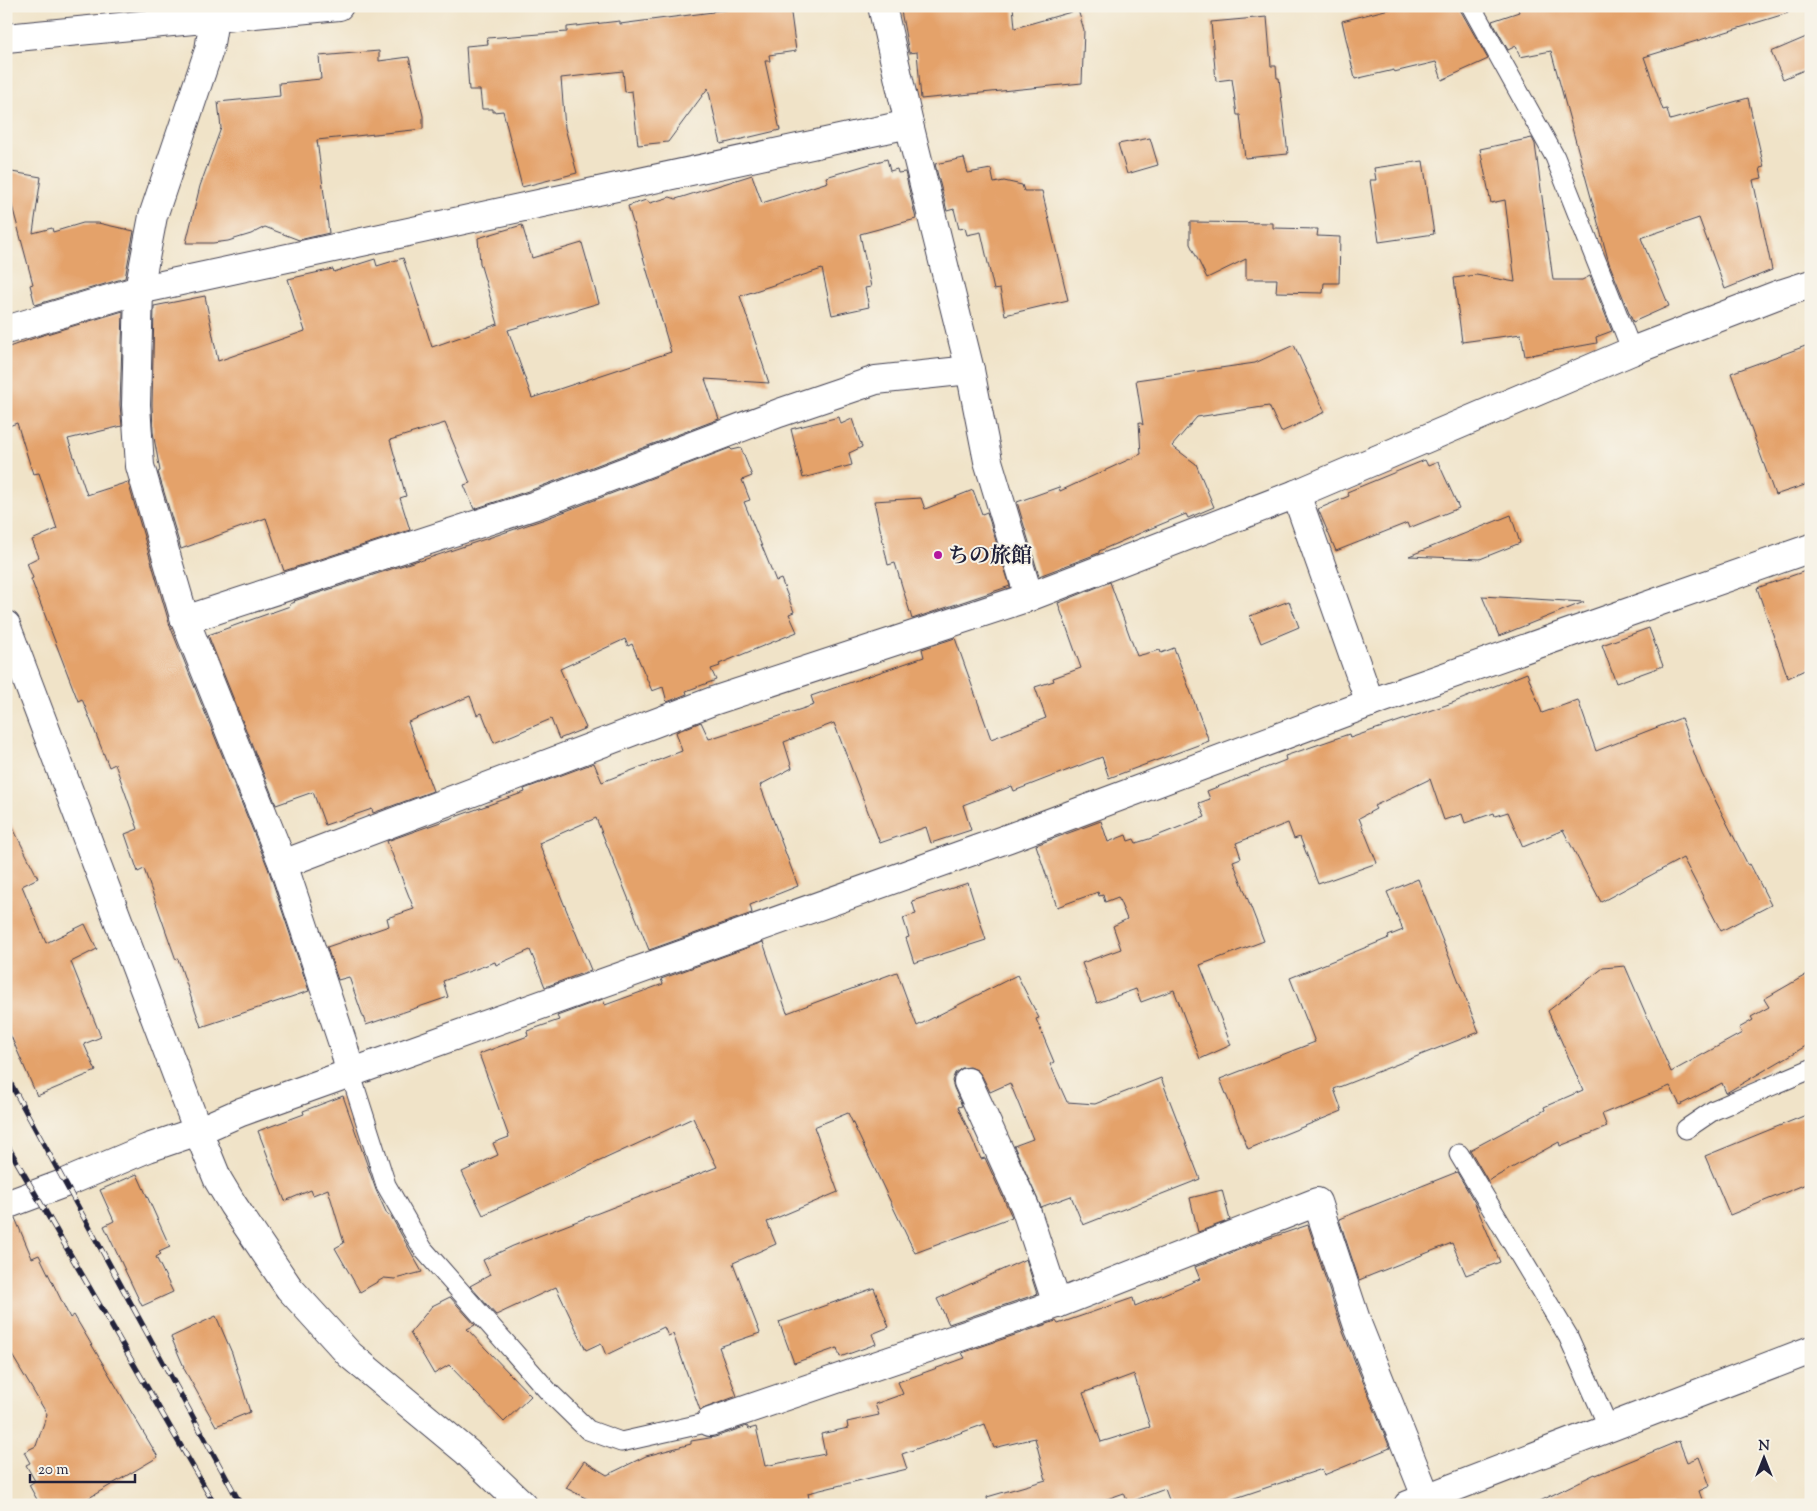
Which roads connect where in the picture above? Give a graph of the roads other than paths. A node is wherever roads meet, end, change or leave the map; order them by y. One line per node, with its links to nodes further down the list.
1 (338, 6): 5 (street)
2 (882, 6): 7 (street)
3 (1471, 6): 11 (lane)
4 (183, 14): 5 (street); 6 (street)
5 (214, 19): 9 (street)
6 (6, 38)
7 (909, 124): 9 (street); 12 (street)
8 (1811, 284): 11 (street)
9 (139, 290): 10 (street); 16 (street)
10 (6, 330)
11 (1632, 351): 13 (street)
12 (970, 370): 15 (street); 16 (street)
13 (1296, 494): 15 (street); 18 (street)
14 (1811, 548): 18 (street)
15 (1029, 597): 19 (street)
16 (185, 620): 19 (street)
17 (6, 625): 24 (street)
18 (1370, 704): 21 (street)
19 (283, 864): 21 (street)
20 (1811, 1069): 23 (lane)
21 (350, 1072): 24 (street); 29 (lane)
22 (968, 1082): 27 (street)
23 (1686, 1130)
24 (198, 1131): 26 (street); 32 (street)
25 (1459, 1154): 30 (lane)
26 (6, 1205)
27 (1057, 1304): 29 (street); 31 (street)
28 (1811, 1350): 30 (street)
29 (710, 1422)
30 (1609, 1428): 31 (street)
31 (1418, 1502)
32 (523, 1505)

